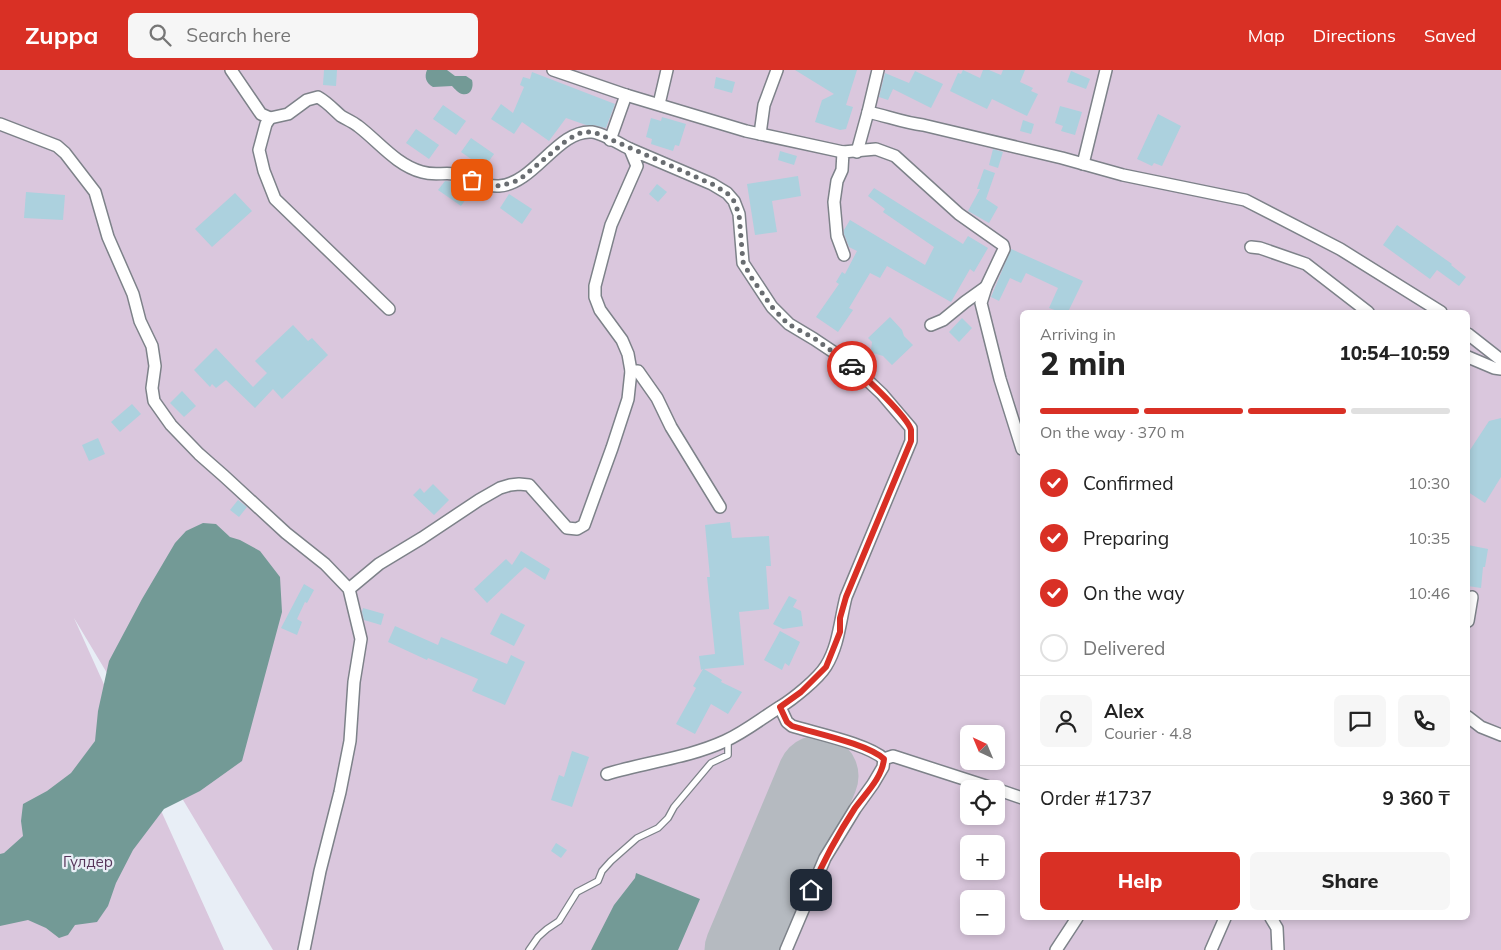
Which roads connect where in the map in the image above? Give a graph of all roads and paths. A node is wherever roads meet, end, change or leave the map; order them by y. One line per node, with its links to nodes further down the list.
1 (231, 70): 10 (street)
2 (667, 70): 8 (street)
3 (777, 70): 12 (street)
4 (878, 70): 9 (street)
5 (1106, 70): 17 (street)
6 (557, 71): 7 (street)
7 (626, 95): 8 (street); 13 (street)
8 (659, 104): 12 (street)
9 (868, 112): 16 (street); 17 (street)
10 (270, 118): 13 (street); 21 (street)
11 (0, 124): 31 (street)
12 (760, 134): 15 (street)
13 (610, 140): 14 (street)
14 (630, 149): 28 (street); 34 (street)
15 (843, 152): 16 (street); 19 (street)
16 (857, 152): 20 (street)
17 (1083, 164): 23 (street)
18 (1252, 247): 22 (street)
19 (844, 254)
20 (986, 287): 24 (street); 29 (street)
21 (389, 309)
22 (1365, 310)
23 (1438, 310)
24 (931, 325)
25 (1470, 336): 27 (street)
26 (1470, 358): 27 (street)
27 (1499, 368)
28 (631, 371): 30 (street); 31 (street)
29 (1020, 443)
30 (720, 507)
31 (349, 589): 46 (street)
32 (1472, 597): 33 (street)
33 (1470, 609)
34 (780, 707): 37 (street); 38 (street)
35 (1470, 719): 36 (street)
36 (1501, 735)
37 (728, 739): 39 (street); 47 (lane)
38 (884, 759): 40 (street); 48 (street)
39 (607, 774)
40 (968, 780)
41 (1005, 792): 42 (street)
42 (1020, 797)
43 (1076, 920): 49 (street)
44 (1224, 920): 50 (street)
45 (1272, 920): 51 (street)
46 (304, 950)
47 (529, 950)
48 (786, 950)
49 (1056, 950)
50 (1211, 950)
51 (1278, 950)

